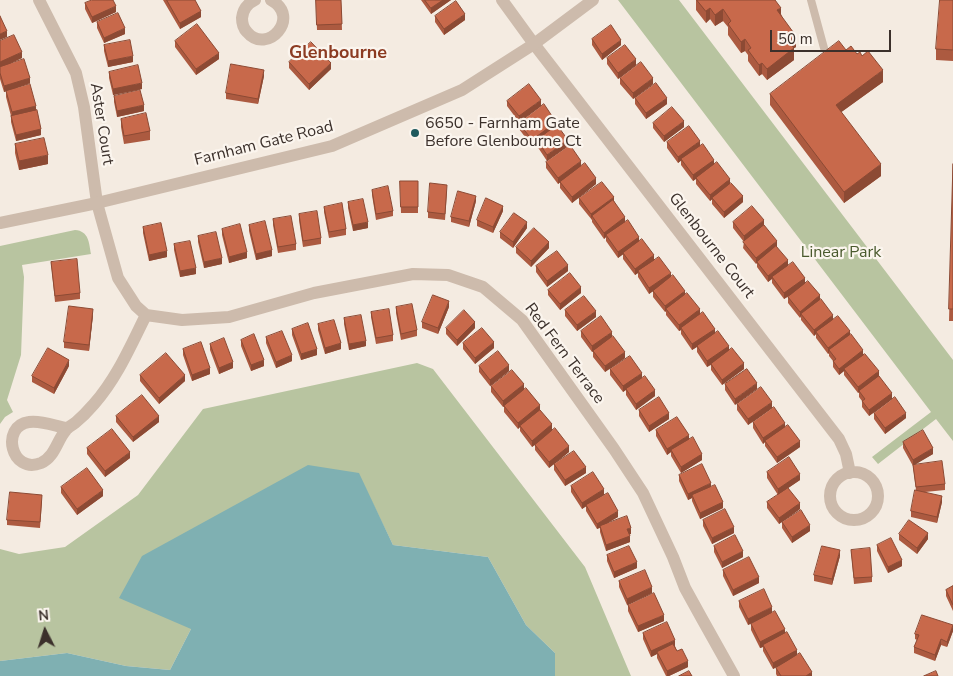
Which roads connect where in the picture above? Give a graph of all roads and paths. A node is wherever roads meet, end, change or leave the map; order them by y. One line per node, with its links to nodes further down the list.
1 (39, 0): 9 (street, Aster Court)
2 (255, 0): 3 (street)
3 (271, 0)
4 (502, 0): 7 (street, Glenbourne Court)
5 (593, 0): 7 (street, Farnham Gate Road)
6 (811, 0): 8 (lane)
7 (534, 44): 9 (street, Farnham Gate Road); 13 (street, Glenbourne Court)
8 (824, 48)
9 (97, 203): 10 (street, Farnham Gate Road); 11 (street)
10 (0, 223)
11 (146, 315): 12 (street); 14 (street, Red Fern Terrace)
12 (66, 428)
13 (850, 472)
14 (734, 676)

